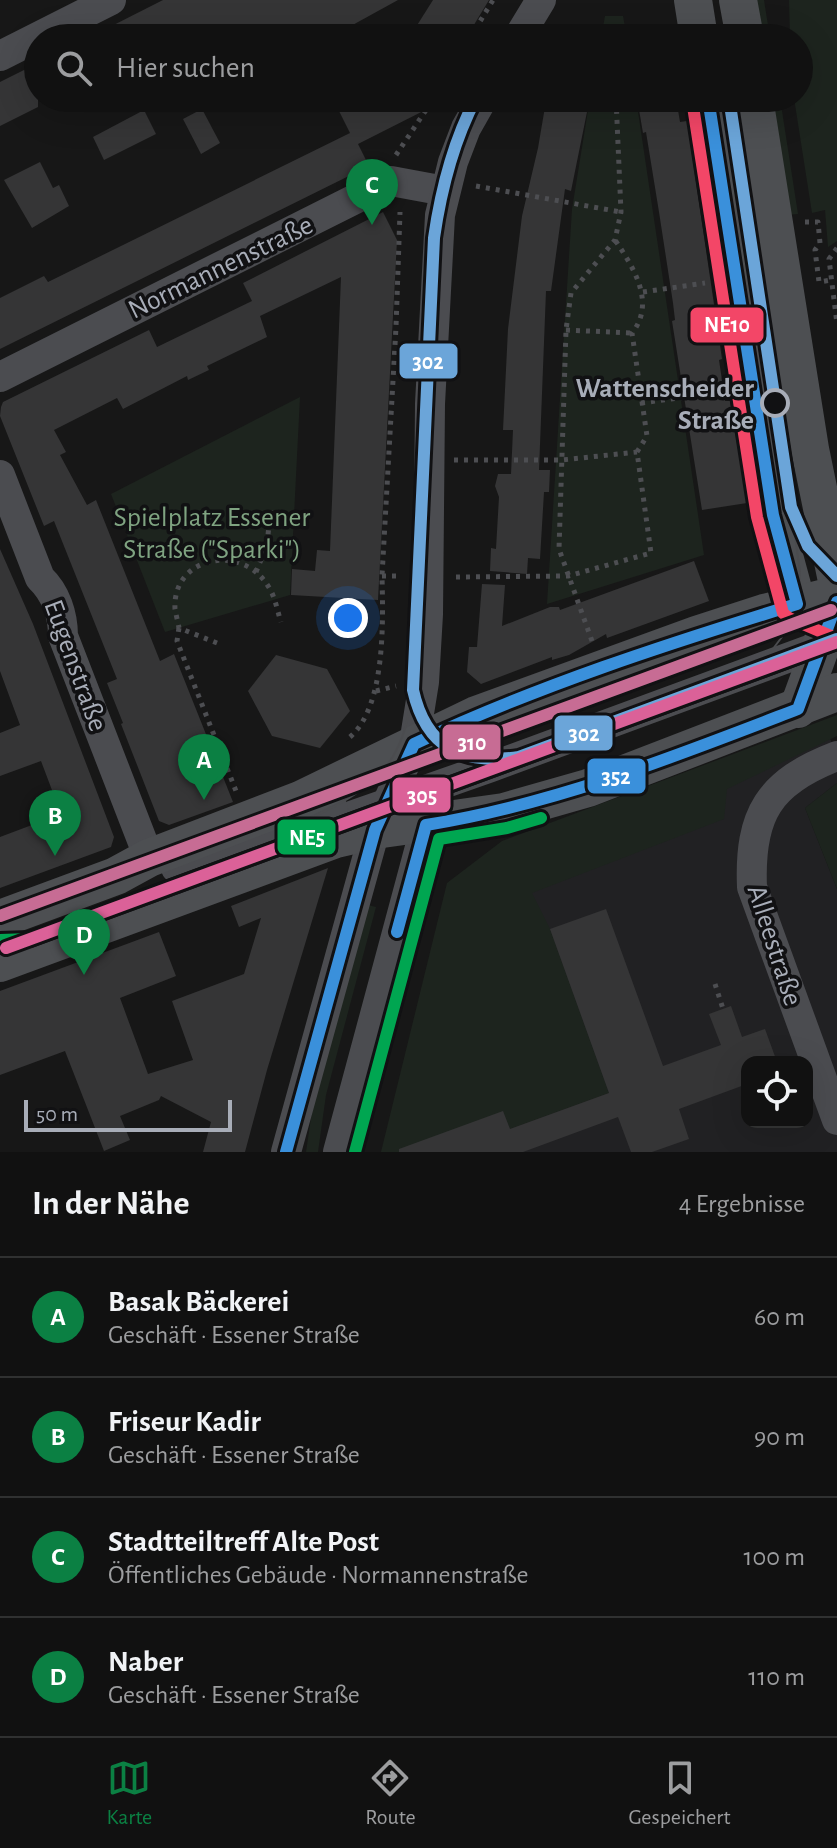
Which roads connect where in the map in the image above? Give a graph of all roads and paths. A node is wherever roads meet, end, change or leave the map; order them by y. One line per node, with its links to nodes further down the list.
1 (493, 0): 7 (path)
2 (541, 0): 8 (street)
3 (693, 0): 9 (main road)
4 (738, 0): 10 (main road)
5 (104, 2): 6 (street)
6 (62, 24)
7 (478, 24)
8 (526, 24)
9 (697, 24)
10 (742, 24)
11 (24, 44): 12 (street)
12 (0, 56)
13 (424, 112): 18 (path)
14 (475, 112): 19 (street)
15 (617, 112): 20 (path)
16 (710, 112): 24 (main road)
17 (756, 112): 42 (main road)
18 (391, 181): 19 (street); 30 (street, Normannenstraße); 39 (path)
19 (446, 186): 20 (path); 35 (street)
20 (621, 212): 22 (path)
21 (801, 221): 25 (path)
22 (615, 240): 26 (path); 28 (path)
23 (837, 248): 25 (path)
24 (734, 279): 26 (path); 31 (main road)
25 (831, 280): 27 (path)
26 (643, 292): 29 (path)
27 (837, 324)
28 (566, 330): 29 (path); 34 (path)
29 (632, 333): 32 (path)
30 (0, 377)
31 (751, 388): 32 (path); 43 (main road)
32 (641, 403): 33 (path)
33 (637, 452): 34 (path); 40 (path)
34 (562, 460): 35 (path); 40 (path)
35 (431, 461): 41 (street)
36 (0, 475): 55 (street, Eugenstraße)
37 (271, 505): 38 (path)
38 (256, 572): 44 (path); 46 (path)
39 (382, 576): 41 (path); 51 (path)
40 (568, 576): 41 (path); 48 (path)
41 (429, 577): 53 (street)
42 (837, 581)
43 (797, 604): 45 (main road); 48 (main road)
44 (281, 622)
45 (833, 622): 50 (main road); 53 (street)
46 (179, 628): 47 (path); 54 (path)
47 (217, 643)
48 (602, 668): 53 (main road)
49 (837, 692): 50 (main road)
50 (798, 709): 53 (main road)
51 (346, 740)
52 (837, 756): 61 (street, Alleestraße)
53 (406, 794): 54 (main road); 56 (street); 57 (street); 58 (main road); 62 (street); 63 (street)
54 (247, 820): 55 (main road)
55 (149, 858): 56 (main road)
56 (0, 922)
57 (0, 946)
58 (0, 963)
59 (715, 984): 60 (path)
60 (723, 1009)
61 (837, 1120)
62 (286, 1152)
63 (338, 1152)

